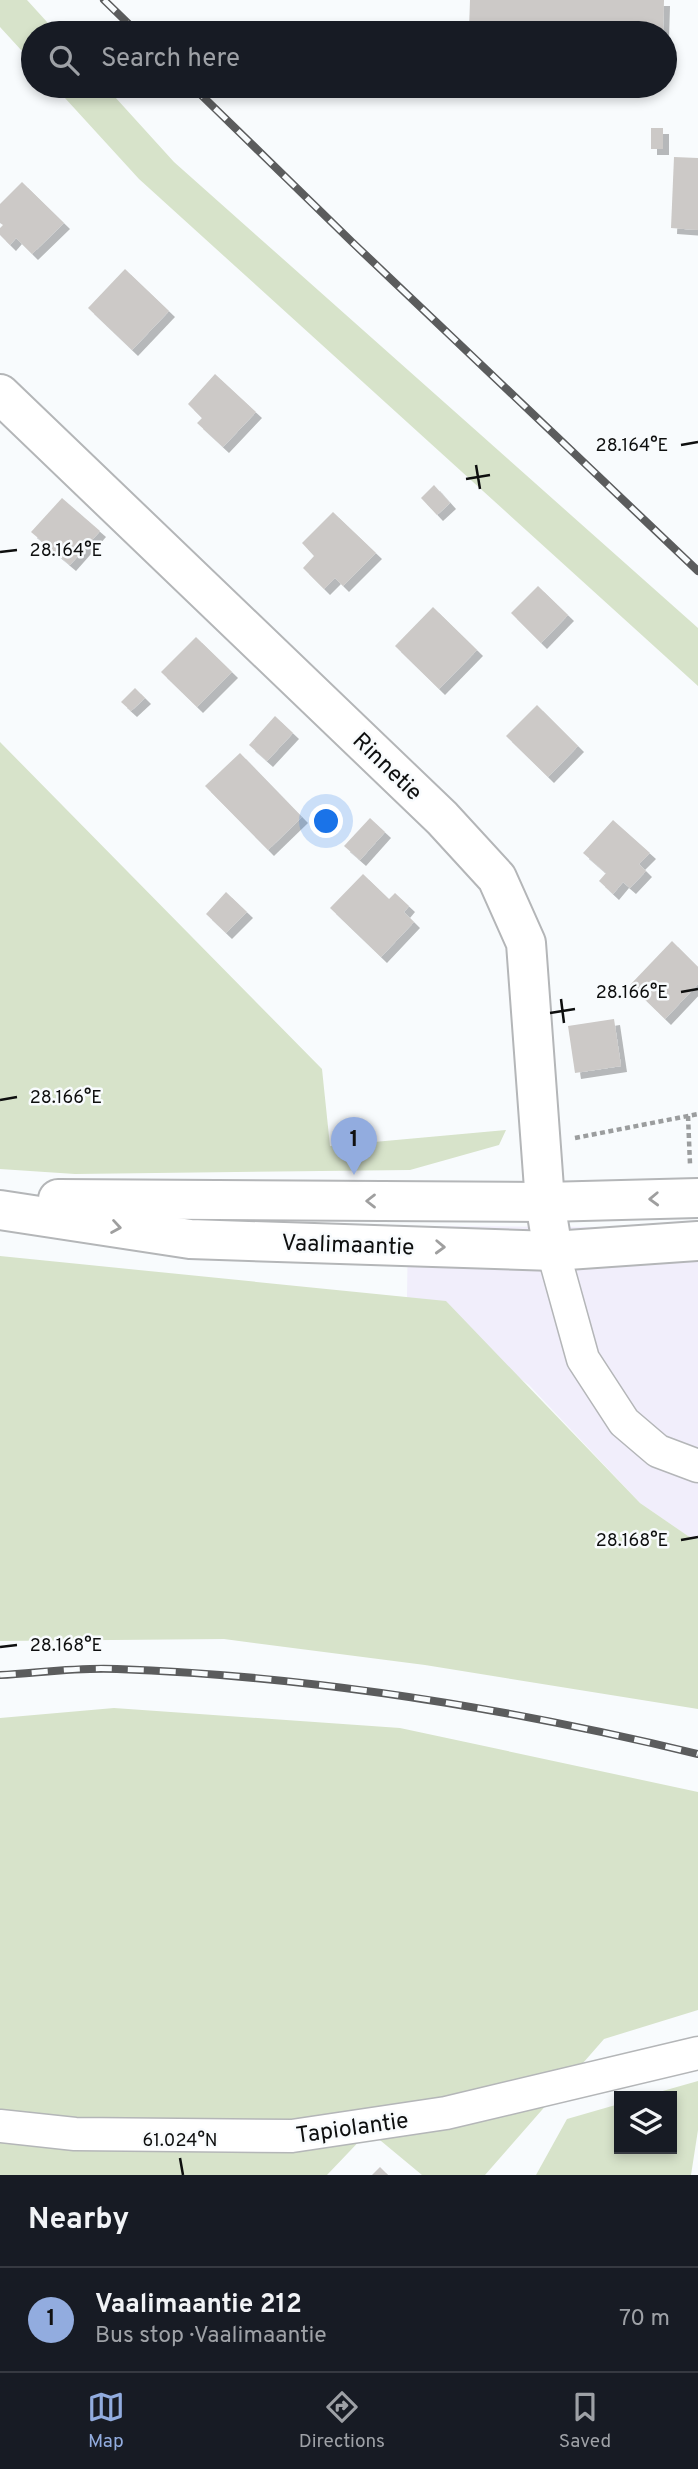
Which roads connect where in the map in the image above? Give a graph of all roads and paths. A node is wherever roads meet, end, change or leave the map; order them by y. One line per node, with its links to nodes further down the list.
1 (0, 394): 3 (main road, Rinnetie)
2 (698, 1114): 3 (path)
3 (541, 1145): 6 (main road, Rinnetie)
4 (698, 1198): 6 (main road, Vaalimaantie, one-way to 6)
5 (0, 1199): 6 (main road, Vaalimaantie, one-way to 5)
6 (545, 1202): 9 (main road, Rinnetie)
7 (0, 1210): 9 (main road, Vaalimaantie, one-way to 9)
8 (698, 1241): 9 (main road, Vaalimaantie)
9 (553, 1251): 10 (street)
10 (698, 1466)
11 (698, 2053): 12 (street, Tapiolantie)
12 (0, 2126)

